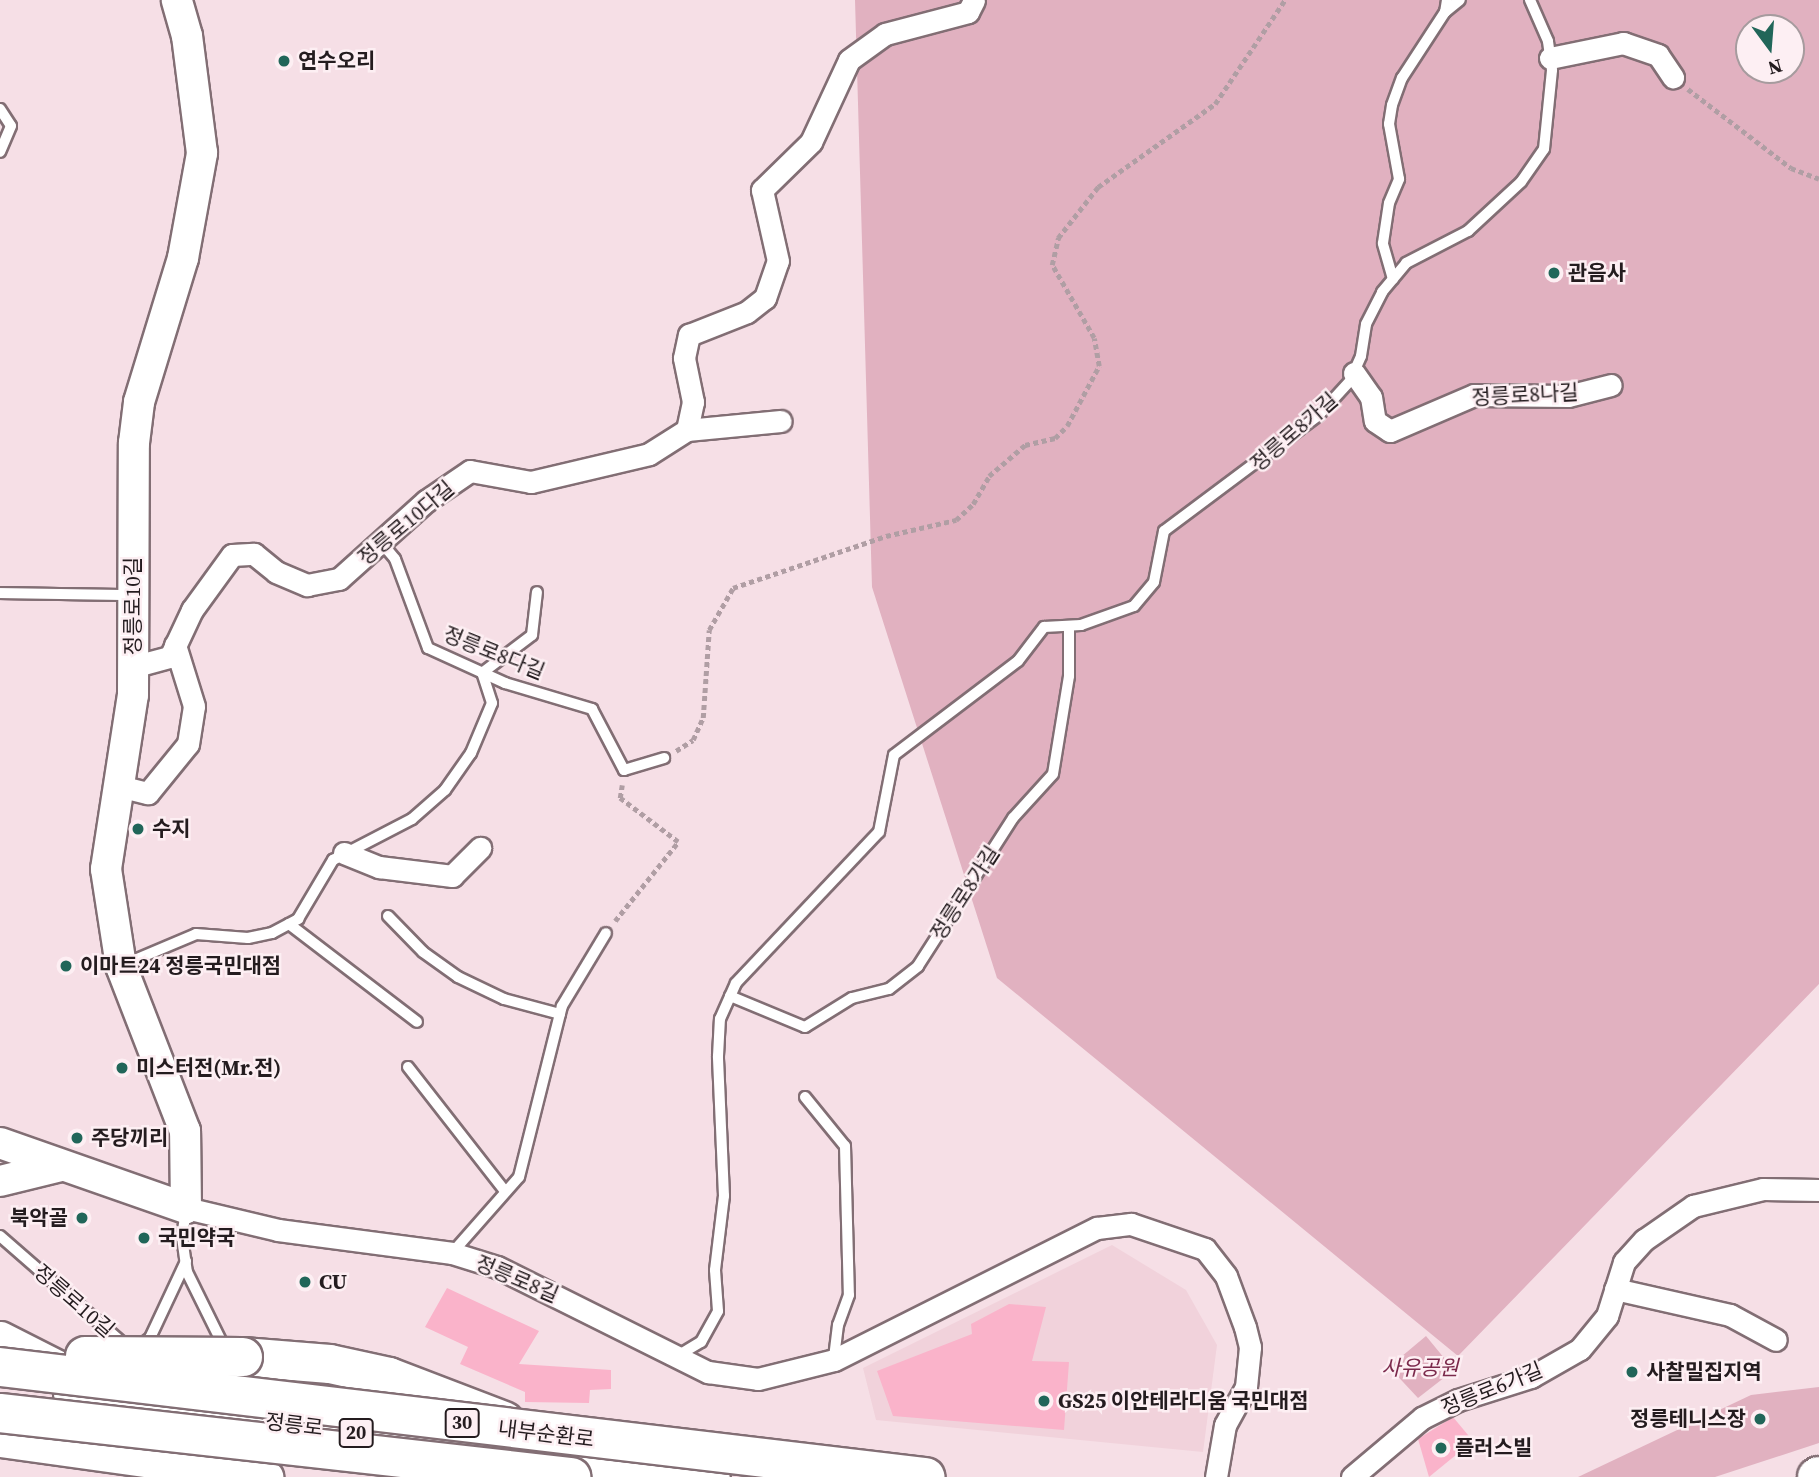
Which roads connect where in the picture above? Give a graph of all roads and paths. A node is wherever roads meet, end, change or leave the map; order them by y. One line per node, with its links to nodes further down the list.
1 (177, 0): 20 (main road, 정릉로10길)
2 (974, 0): 16 (street)
3 (1285, 0): 25 (path)
4 (1460, 0): 6 (lane)
5 (1530, 0): 7 (lane, 정릉로8가길)
6 (1446, 6): 12 (lane)
7 (1550, 58): 8 (street); 12 (lane, 정릉로8가길)
8 (1673, 77): 11 (path)
9 (0, 109): 10 (lane)
10 (0, 152)
11 (1819, 179)
12 (1393, 279): 13 (lane, 정릉로8가길)
13 (1354, 373): 14 (street, 정릉로8나길); 21 (lane, 정릉로8가길)
14 (1611, 384)
15 (781, 421): 16 (street, 정릉로10다길)
16 (687, 430): 17 (street, 정릉로10다길)
17 (380, 541): 22 (street, 정릉로10다길); 24 (lane, 정릉로8다길)
18 (537, 592): 24 (lane)
19 (0, 593): 20 (lane)
20 (132, 595): 23 (main road, 정릉로10길)
21 (1069, 626): 34 (lane, 정릉로8가길); 34 (lane, 정릉로8가길)
22 (175, 645): 23 (street, 정릉로10다길); 27 (street)
23 (132, 667): 27 (main road, 정릉로10길)
24 (482, 673): 26 (lane, 정릉로8다길); 29 (lane)
25 (664, 758): 26 (lane)
26 (624, 770): 32 (path)
27 (115, 785): 33 (main road, 정릉로10길)
28 (480, 848): 29 (street)
29 (345, 853): 31 (lane)
30 (388, 916): 35 (lane)
31 (289, 924): 33 (lane); 36 (lane)
32 (606, 933): 35 (lane)
33 (121, 966): 44 (main road, 정릉로10길)
34 (730, 996): 52 (lane, 정릉로8가길)
35 (560, 1014): 43 (lane)
36 (417, 1022)
37 (408, 1067): 43 (lane)
38 (805, 1097): 53 (lane)
39 (3, 1145): 40 (main road); 41 (main road)
40 (62, 1166): 41 (main road); 44 (main road)
41 (6, 1179)
42 (1819, 1190): 48 (street, 정릉로6가길)
43 (505, 1191): 46 (lane)
44 (186, 1208): 46 (street, 정릉로8길); 47 (lane, 정릉로10길)
45 (0, 1236): 47 (lane, 정릉로10길)
46 (452, 1253): 52 (street, 정릉로8길)
47 (186, 1261): 51 (lane, 정릉로10길)
48 (1615, 1289): 50 (street); 69 (street, 정릉로6가길)
49 (0, 1338): 56 (main road)
50 (1776, 1339)
51 (225, 1349)
52 (679, 1355): 53 (street, 정릉로8길)
53 (834, 1360): 68 (street, 정릉로8길)
54 (0, 1364): 56 (main road); 62 (highway, bridge); 67 (highway, 내부순환로 / 30, bridge)
55 (0, 1383): 56 (main road, 정릉로 / 20)
56 (117, 1398): 57 (main road, 정릉로 / 20)
57 (165, 1408): 61 (main road); 62 (main road, 정릉로 / 20)
58 (0, 1413): 60 (highway, 내부순환로 / 30, bridge)
59 (0, 1440): 60 (main road)
60 (225, 1461): 61 (main road); 63 (highway, bridge); 65 (highway, 내부순환로 / 30, bridge)
61 (268, 1465): 64 (main road)
62 (698, 1470): 66 (highway)
63 (388, 1477)
64 (505, 1477)
65 (571, 1477)
66 (765, 1477)
67 (925, 1477)
68 (1216, 1477)
69 (1352, 1477)

